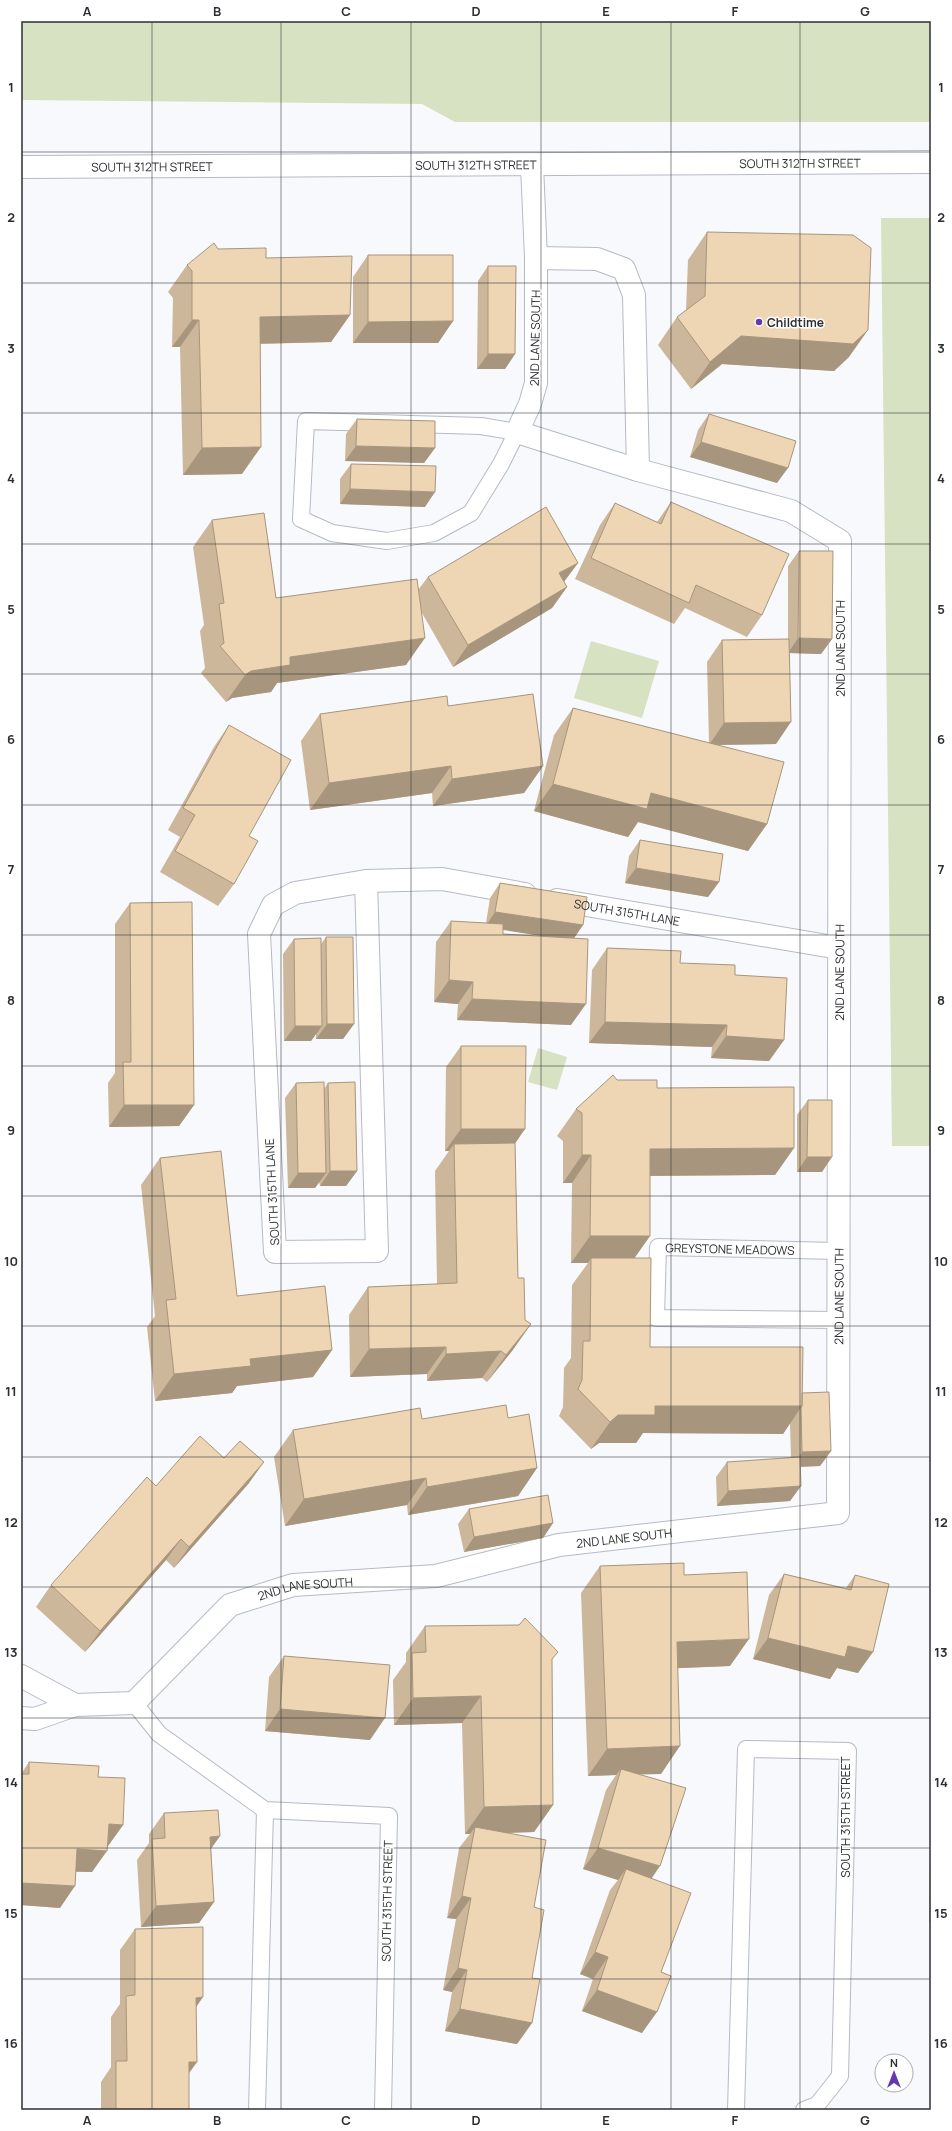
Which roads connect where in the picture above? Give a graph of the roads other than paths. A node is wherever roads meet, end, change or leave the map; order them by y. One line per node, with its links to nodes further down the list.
1 (931, 162): 2 (street, SOUTH 312TH STREET)
2 (532, 164): 3 (street, SOUTH 312TH STREET); 4 (street, 2ND LANE SOUTH)
3 (21, 167)
4 (536, 258): 5 (street, 2ND LANE SOUTH); 6 (street)
5 (517, 432): 5 (lane); 6 (street, 2ND LANE SOUTH)
6 (638, 470): 8 (street, 2ND LANE SOUTH)
7 (366, 881): 7 (street, SOUTH 315TH LANE); 8 (street, SOUTH 315TH LANE)
8 (839, 948): 9 (street, 2ND LANE SOUTH)
9 (838, 1251): 10 (street, 2ND LANE SOUTH); 10 (lane, GREYSTONE MEADOWS)
10 (838, 1320): 12 (street, 2ND LANE SOUTH)
11 (21, 1676): 13 (street)
12 (134, 1703): 13 (street); 15 (lane)
13 (75, 1705): 14 (street)
14 (21, 1718)
15 (265, 1810): 16 (lane); 17 (lane, SOUTH 315TH STREET)
16 (257, 2110)
17 (383, 2110)
18 (736, 2110): 19 (lane, SOUTH 315TH STREET)
19 (804, 2110)

